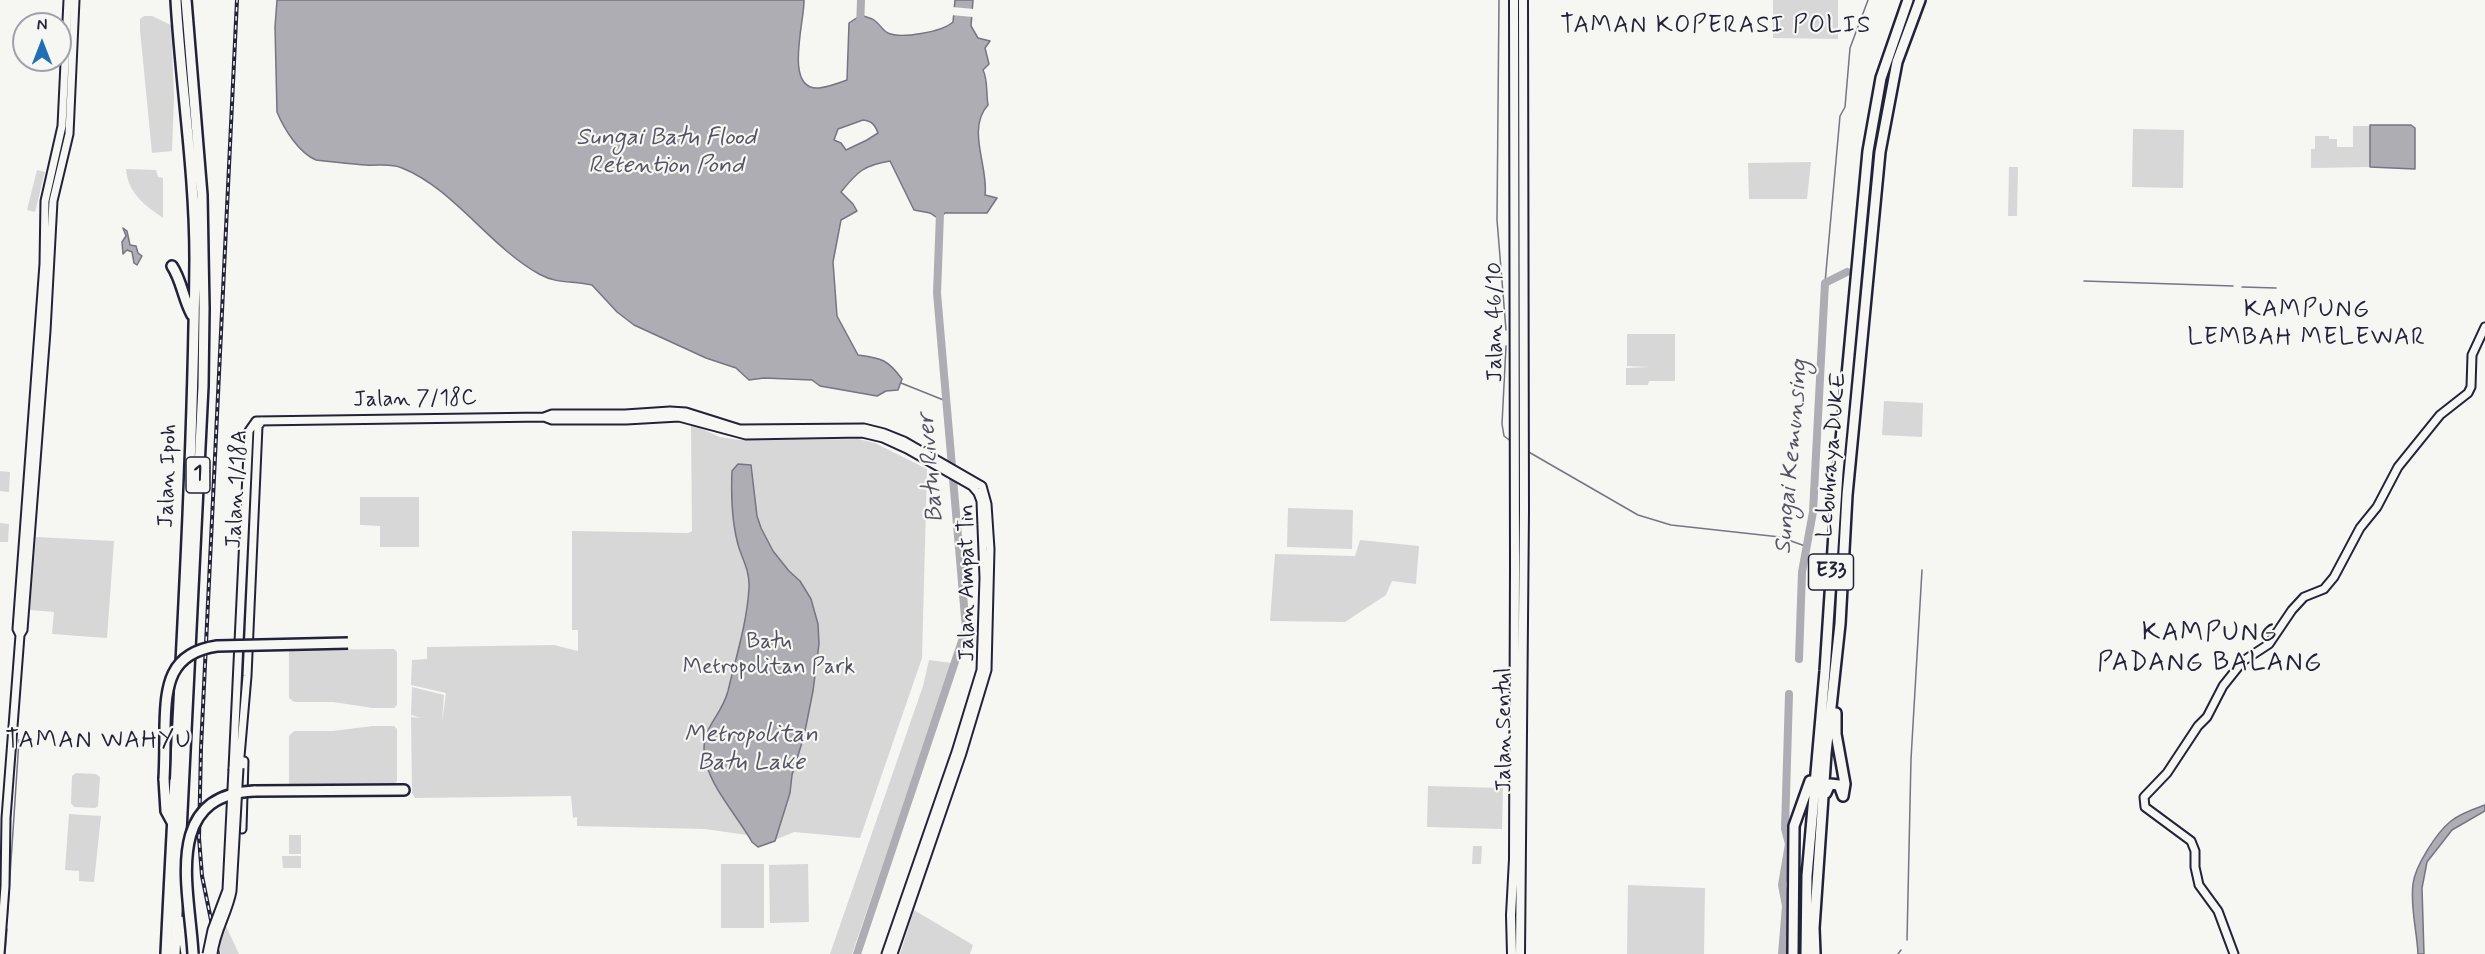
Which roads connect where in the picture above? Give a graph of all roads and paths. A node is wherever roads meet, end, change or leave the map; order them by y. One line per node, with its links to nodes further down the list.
1 (68, 0): 12 (street)
2 (75, 0): 12 (street)
3 (176, 0): 10 (highway, Jalan Ipoh / 1)
4 (186, 0): 34 (highway, Jalan Ipoh / 1)
5 (1514, 0): 15 (main road, Jalan 46/10)
6 (1523, 0): 15 (main road, Jalan 46/10)
7 (1908, 0): 21 (highway, Lebuhraya DUKE / E33)
8 (1920, 0): 22 (highway, Lebuhraya DUKE / E33)
9 (172, 266): 10 (highway)
10 (193, 317): 27 (highway, Jalan Ipoh / 1)
11 (2485, 327): 52 (street)
12 (42, 331): 29 (street)
13 (568, 417): 14 (street, Jalan 7/18C); 17 (street, Jalan Ampat Tin)
14 (262, 421): 23 (street, Jalan 1/18A); 24 (street, Jalan 1/18A)
15 (1519, 436): 16 (main road, Jalan 46/10)
16 (1519, 456): 18 (main road, Jalan 46/10); 20 (main road, Jalan 46/10)
17 (964, 477): 45 (street, Jalan Ampat Tin); 46 (street, Jalan Ampat Tin)
18 (1523, 621): 32 (main road, Jalan Sentul)
19 (351, 641): 27 (highway, bridge)
20 (1515, 644): 30 (main road, Jalan Sentul)
21 (1824, 680): 49 (highway); 50 (highway, Lebuhraya DUKE / E33)
22 (1834, 683): 26 (highway, Lebuhraya DUKE / E33); 26 (highway)
23 (244, 729): 24 (street, Jalan 1/18A); 28 (street)
24 (236, 769): 43 (street, bridge); 44 (street, bridge)
25 (404, 790): 42 (highway, bridge)
26 (1823, 801): 51 (highway, Lebuhraya DUKE / E33)
27 (173, 824): 39 (highway, Jalan Ipoh / 1)
28 (242, 830)
29 (4, 849): 31 (street); 38 (street)
30 (1514, 864): 32 (main road); 33 (main road)
31 (0, 873)
32 (1522, 877): 33 (main road); 35 (main road)
33 (1513, 889): 36 (main road)
34 (177, 898): 40 (highway, Jalan Ipoh / 1); 41 (highway)
35 (1522, 899): 36 (main road); 37 (main road)
36 (1513, 907): 37 (main road); 47 (main road)
37 (1521, 915): 48 (main road)
38 (0, 954)
39 (166, 954)
40 (175, 954)
41 (186, 954)
42 (194, 954)
43 (207, 954)
44 (213, 954)
45 (886, 954)
46 (893, 954)
47 (1512, 954)
48 (1520, 954)
49 (1793, 954)
50 (1806, 954)
51 (1815, 954)
52 (2234, 954)

